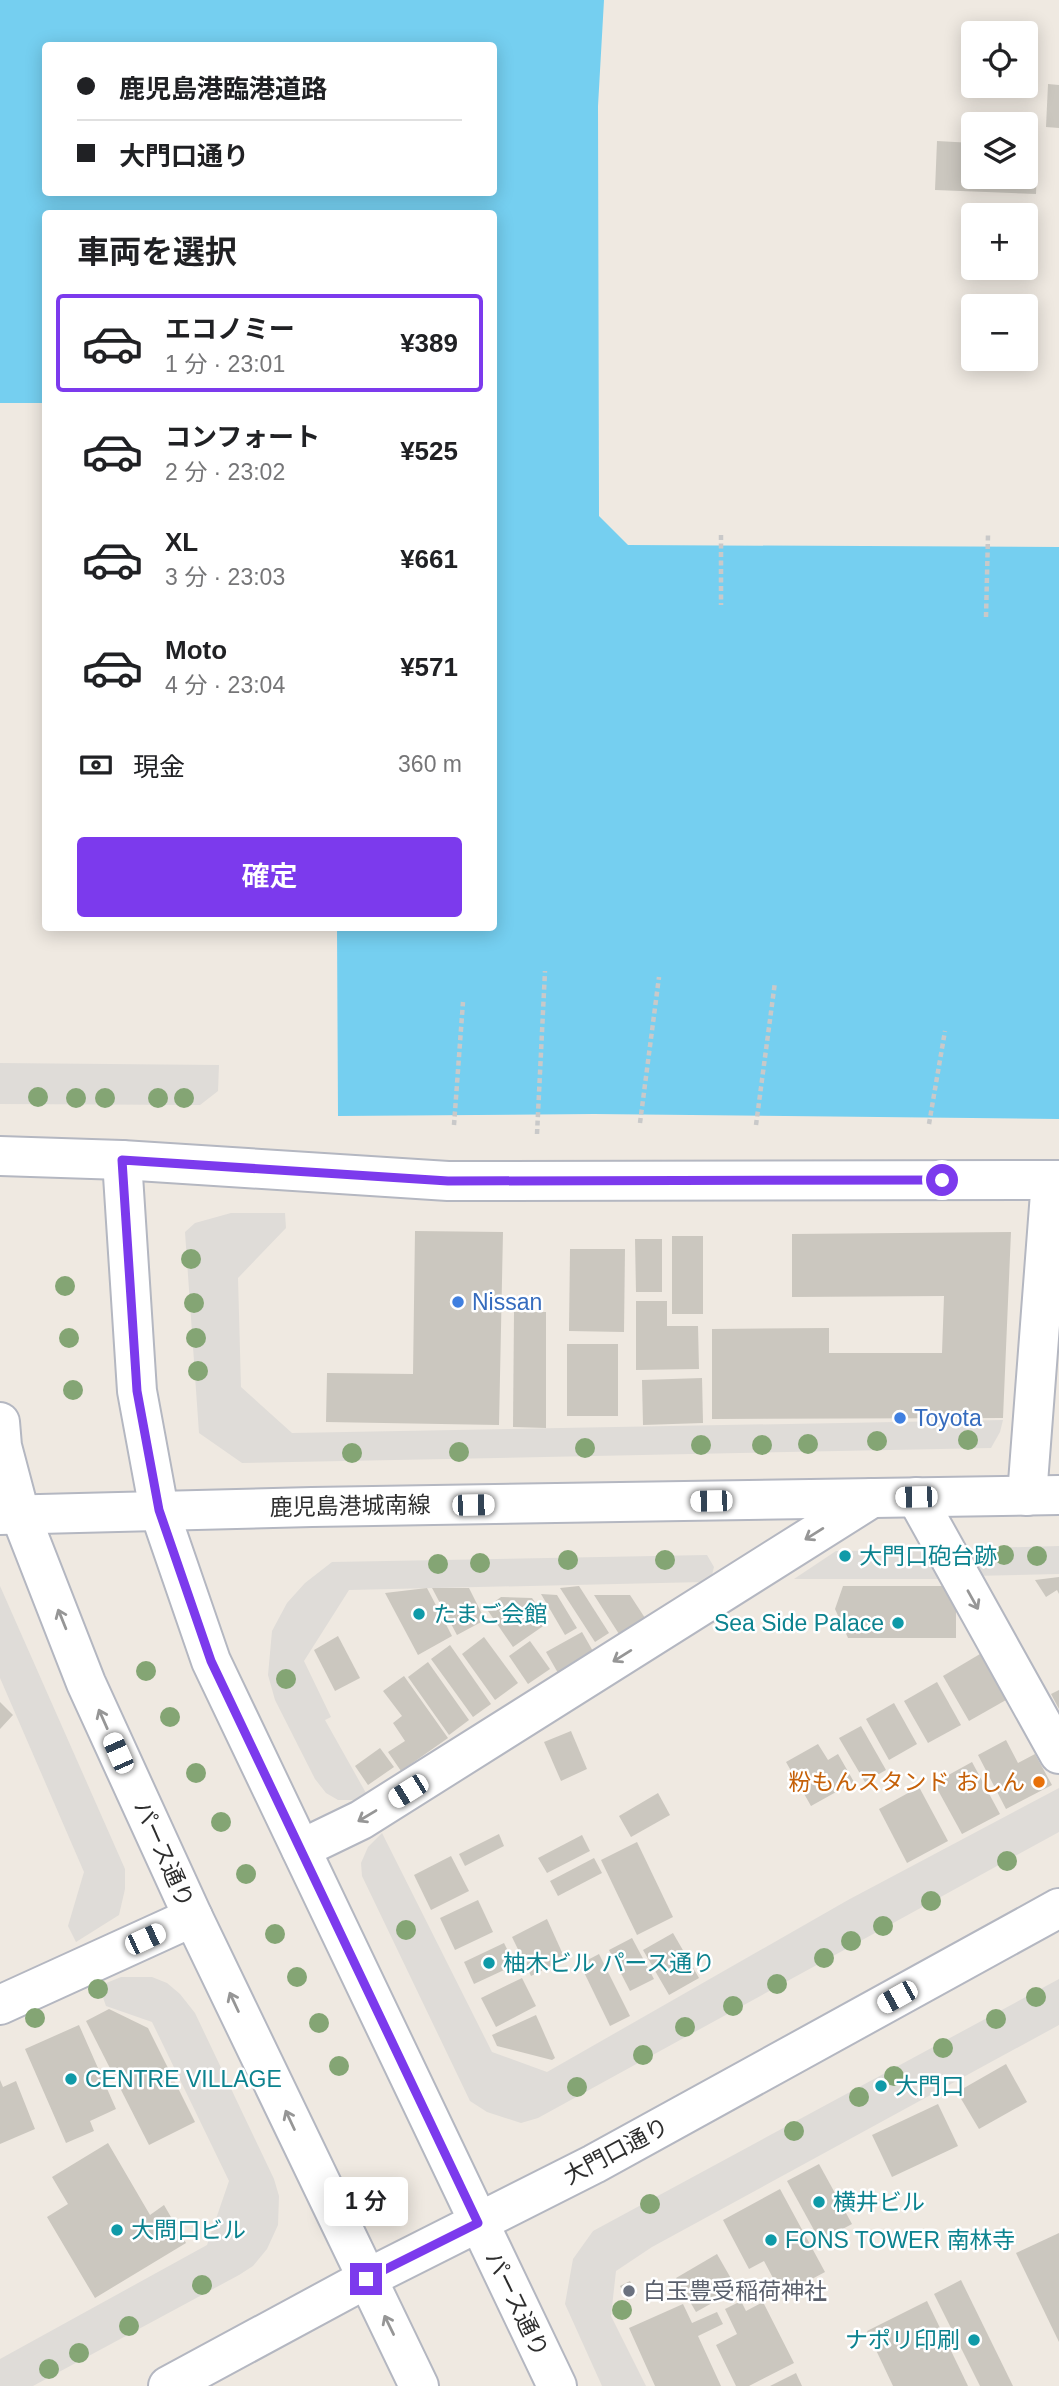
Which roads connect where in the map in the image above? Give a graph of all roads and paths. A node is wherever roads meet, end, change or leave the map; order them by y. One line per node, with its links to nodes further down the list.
1 (721, 535): 3 (path)
2 (988, 535): 4 (path)
3 (722, 605)
4 (986, 617)
5 (545, 971): 14 (path)
6 (659, 977): 10 (path)
7 (775, 982): 13 (path)
8 (463, 1002): 12 (path)
9 (945, 1031): 11 (path)
10 (640, 1123)
11 (929, 1124)
12 (454, 1125)
13 (756, 1125)
14 (537, 1134)
15 (0, 1156): 16 (street)
16 (122, 1160): 17 (street); 22 (street, パース通り)
17 (1055, 1180): 19 (street)
18 (0, 1422): 23 (street, パース通り)
19 (1043, 1496): 20 (street, 鹿児島港城南線)
20 (916, 1497): 21 (street, 鹿児島港城南線); 24 (street, one-way to 24)
21 (872, 1498): 22 (street, 鹿児島港城南線); 25 (street, one-way to 25)
22 (159, 1510): 23 (street, 鹿児島港城南線); 25 (street, パース通り)
23 (10, 1515): 27 (street, パース通り, one-way to 23)
24 (1059, 1754)
25 (301, 1849): 29 (street, パース通り)
26 (1059, 1908): 29 (street, 大門口通り)
27 (192, 1917): 28 (street); 30 (street, パース通り, one-way to 27)
28 (0, 2005)
29 (478, 2223): 30 (street, 大門口通り); 33 (street, パース通り)
30 (366, 2279): 31 (street, 大門口通り); 32 (street, パース通り, one-way to 30)
31 (168, 2386)
32 (419, 2386)
33 (557, 2386)

